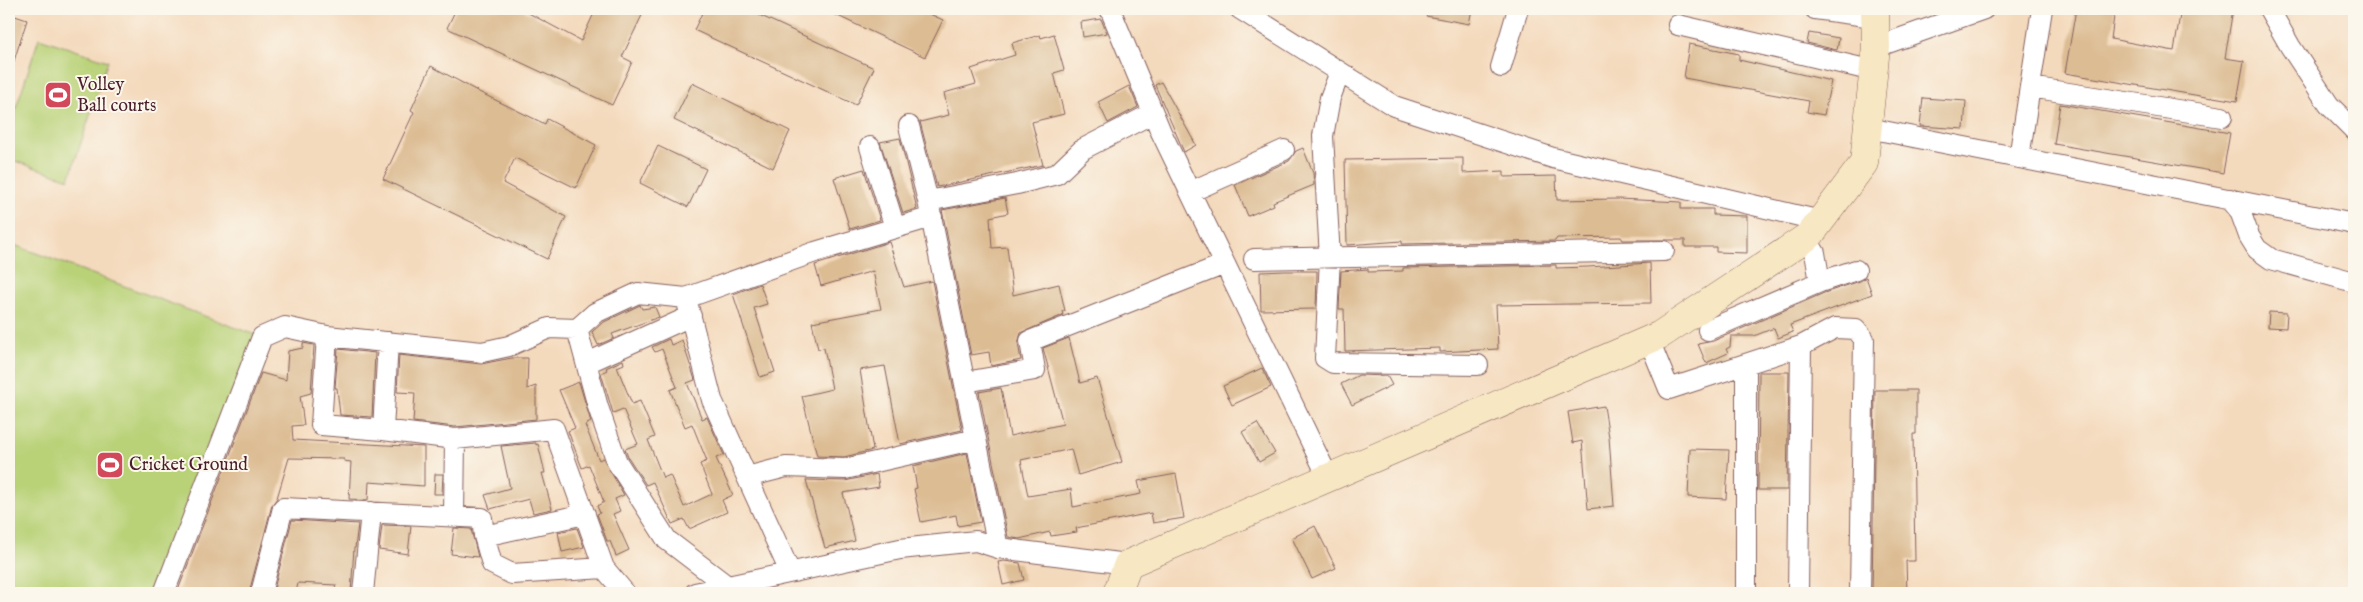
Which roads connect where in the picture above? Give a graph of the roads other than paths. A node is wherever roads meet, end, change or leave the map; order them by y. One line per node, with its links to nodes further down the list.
1 (1110, 9): 14 (street)
2 (1240, 9): 12 (street)
3 (1518, 9): 11 (street)
4 (1815, 9): 8 (street)
5 (1984, 9): 10 (street)
6 (2042, 9): 13 (street)
7 (2270, 9): 18 (street)
8 (1874, 13): 10 (street)
9 (1678, 25): 10 (street)
10 (1875, 59): 17 (street)
11 (1501, 67)
12 (1340, 72): 27 (street); 29 (street)
13 (2030, 87): 15 (street); 21 (street)
14 (1153, 113): 22 (street); 24 (street)
15 (2222, 117)
16 (909, 126): 24 (street)
17 (1868, 128): 21 (street); 27 (street)
18 (2354, 130)
19 (870, 147): 26 (street)
20 (1284, 150): 22 (street)
21 (2019, 158): 23 (street)
22 (1190, 192): 31 (street)
23 (2230, 199): 25 (street); 34 (street)
24 (930, 209): 26 (street); 45 (street)
25 (2354, 224)
26 (895, 228): 35 (street)
27 (1813, 229): 33 (street); 39 (street)
28 (1664, 251): 29 (street)
29 (1330, 258): 30 (street); 43 (street)
30 (1254, 259)
31 (1225, 264): 45 (street); 50 (street)
32 (1856, 270): 33 (street)
33 (1820, 282): 37 (street)
34 (2354, 282)
35 (689, 307): 36 (street); 42 (street); 49 (street)
36 (577, 329): 40 (street); 42 (street)
37 (1708, 330)
38 (327, 336): 40 (street); 46 (street); 60 (street)
39 (1649, 340): 44 (street); 50 (street)
40 (388, 342): 46 (street)
41 (1801, 346): 44 (street); 67 (street); 68 (street)
42 (587, 363): 59 (street)
43 (1478, 365)
44 (1746, 365): 66 (street)
45 (965, 382): 48 (street)
46 (383, 430): 47 (street)
47 (455, 439): 52 (street); 53 (street)
48 (976, 439): 49 (street); 55 (street)
49 (747, 477): 58 (street)
50 (1328, 477): 56 (street)
51 (371, 512): 53 (street); 61 (street); 62 (street)
52 (585, 514): 54 (street); 57 (street)
53 (454, 516): 54 (street)
54 (484, 536): 57 (street)
55 (998, 548): 56 (street); 58 (street)
56 (1128, 564): 65 (street)
57 (604, 568): 63 (street)
58 (790, 572): 59 (street)
59 (726, 585): 64 (street)
60 (164, 593)
61 (261, 593)
62 (363, 593)
63 (624, 593)
64 (695, 593)
65 (1117, 593)
66 (1746, 593)
67 (1798, 593)
68 (1860, 593)

